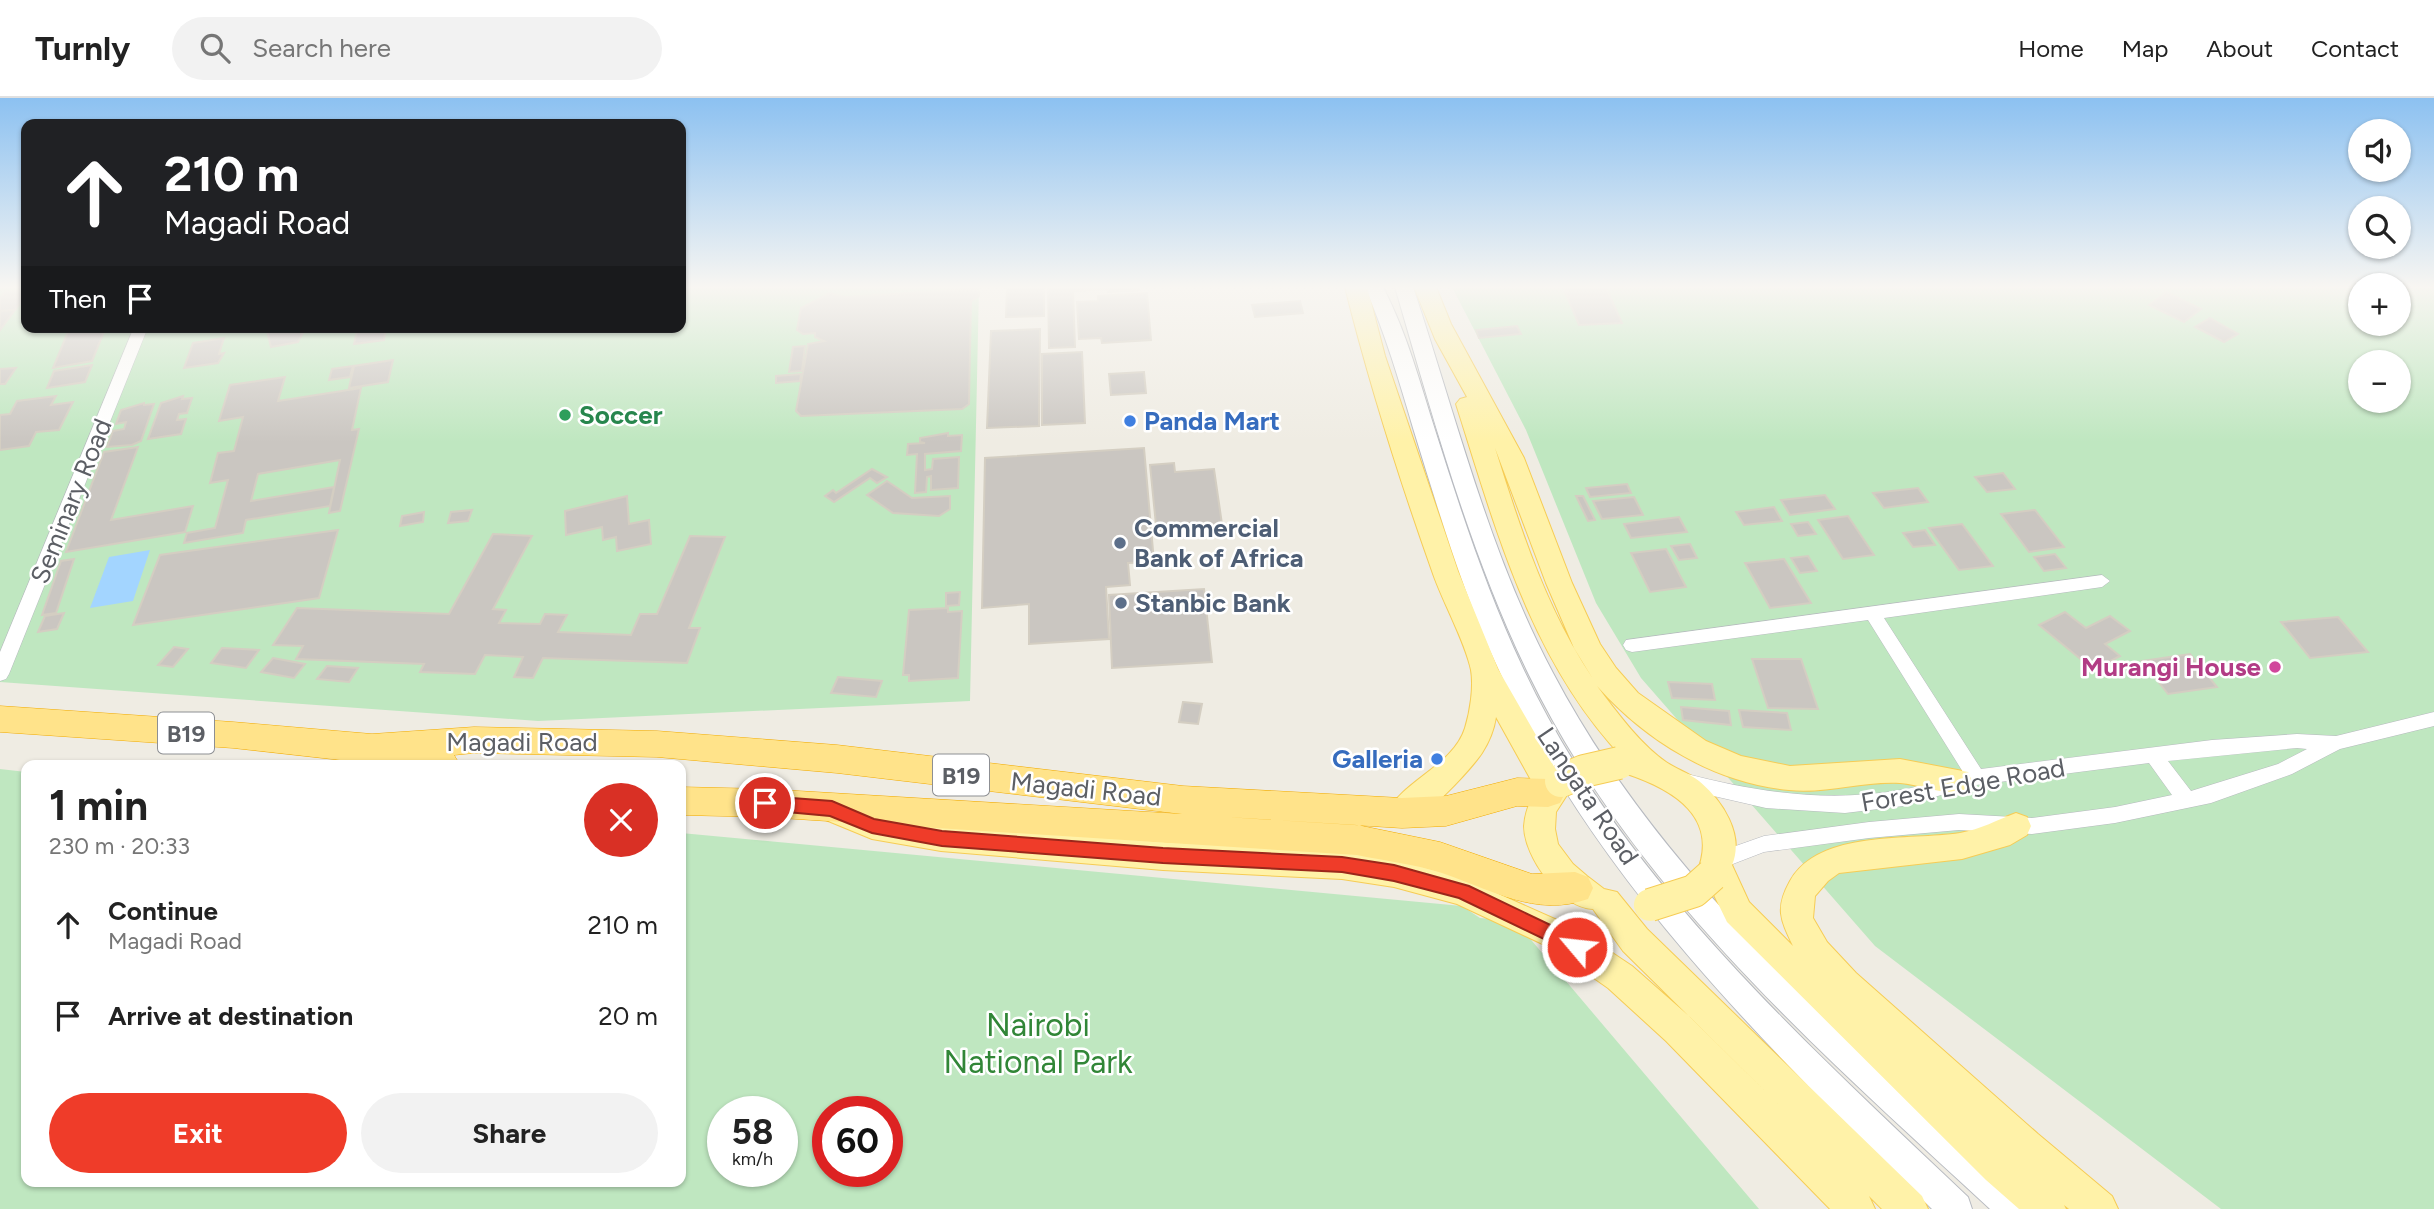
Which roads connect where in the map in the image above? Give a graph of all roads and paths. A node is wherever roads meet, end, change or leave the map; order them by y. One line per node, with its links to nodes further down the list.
1 (136, 339): 11 (street, Seminary Road)
2 (1370, 339): 10 (main road)
3 (1395, 339): 31 (main road, Langata Road)
4 (1422, 339): 32 (main road, Langata Road)
5 (1445, 339): 19 (main road)
6 (1448, 339): 20 (main road)
7 (2102, 581): 8 (street)
8 (1872, 613): 9 (street); 20 (street)
9 (1632, 645)
10 (1485, 671): 21 (main road); 25 (main road)
11 (0, 674)
12 (0, 719): 15 (highway, Magadi Road / B19)
13 (2434, 719): 14 (street, Forest Edge Road)
14 (2336, 743): 17 (street, Forest Edge Road); 22 (street, Forest Edge Road)
15 (372, 748): 16 (highway, Magadi Road / B19); 18 (highway, Magadi Road / B19)
16 (651, 754): 25 (highway, Magadi Road / B19)
17 (2154, 756): 20 (street, Forest Edge Road); 22 (street)
18 (422, 760)
19 (1663, 773): 20 (street, Forest Edge Road); 21 (main road, bridge); 27 (main road)
20 (1966, 779)
21 (1554, 788): 25 (highway, Magadi Road / B19); 28 (main road)
22 (2187, 800): 26 (street, Forest Edge Road)
23 (686, 801): 24 (highway, Magadi Road / B19)
24 (832, 809): 28 (highway, Magadi Road / B19); 29 (main road)
25 (1402, 813)
26 (2016, 826): 27 (street, Forest Edge Road); 34 (main road)
27 (1716, 867): 28 (main road, bridge); 33 (main road)
28 (1591, 895): 30 (main road)
29 (1856, 1209)
30 (1909, 1209)
31 (1956, 1209)
32 (2014, 1209)
33 (2047, 1209)
34 (2099, 1209)

